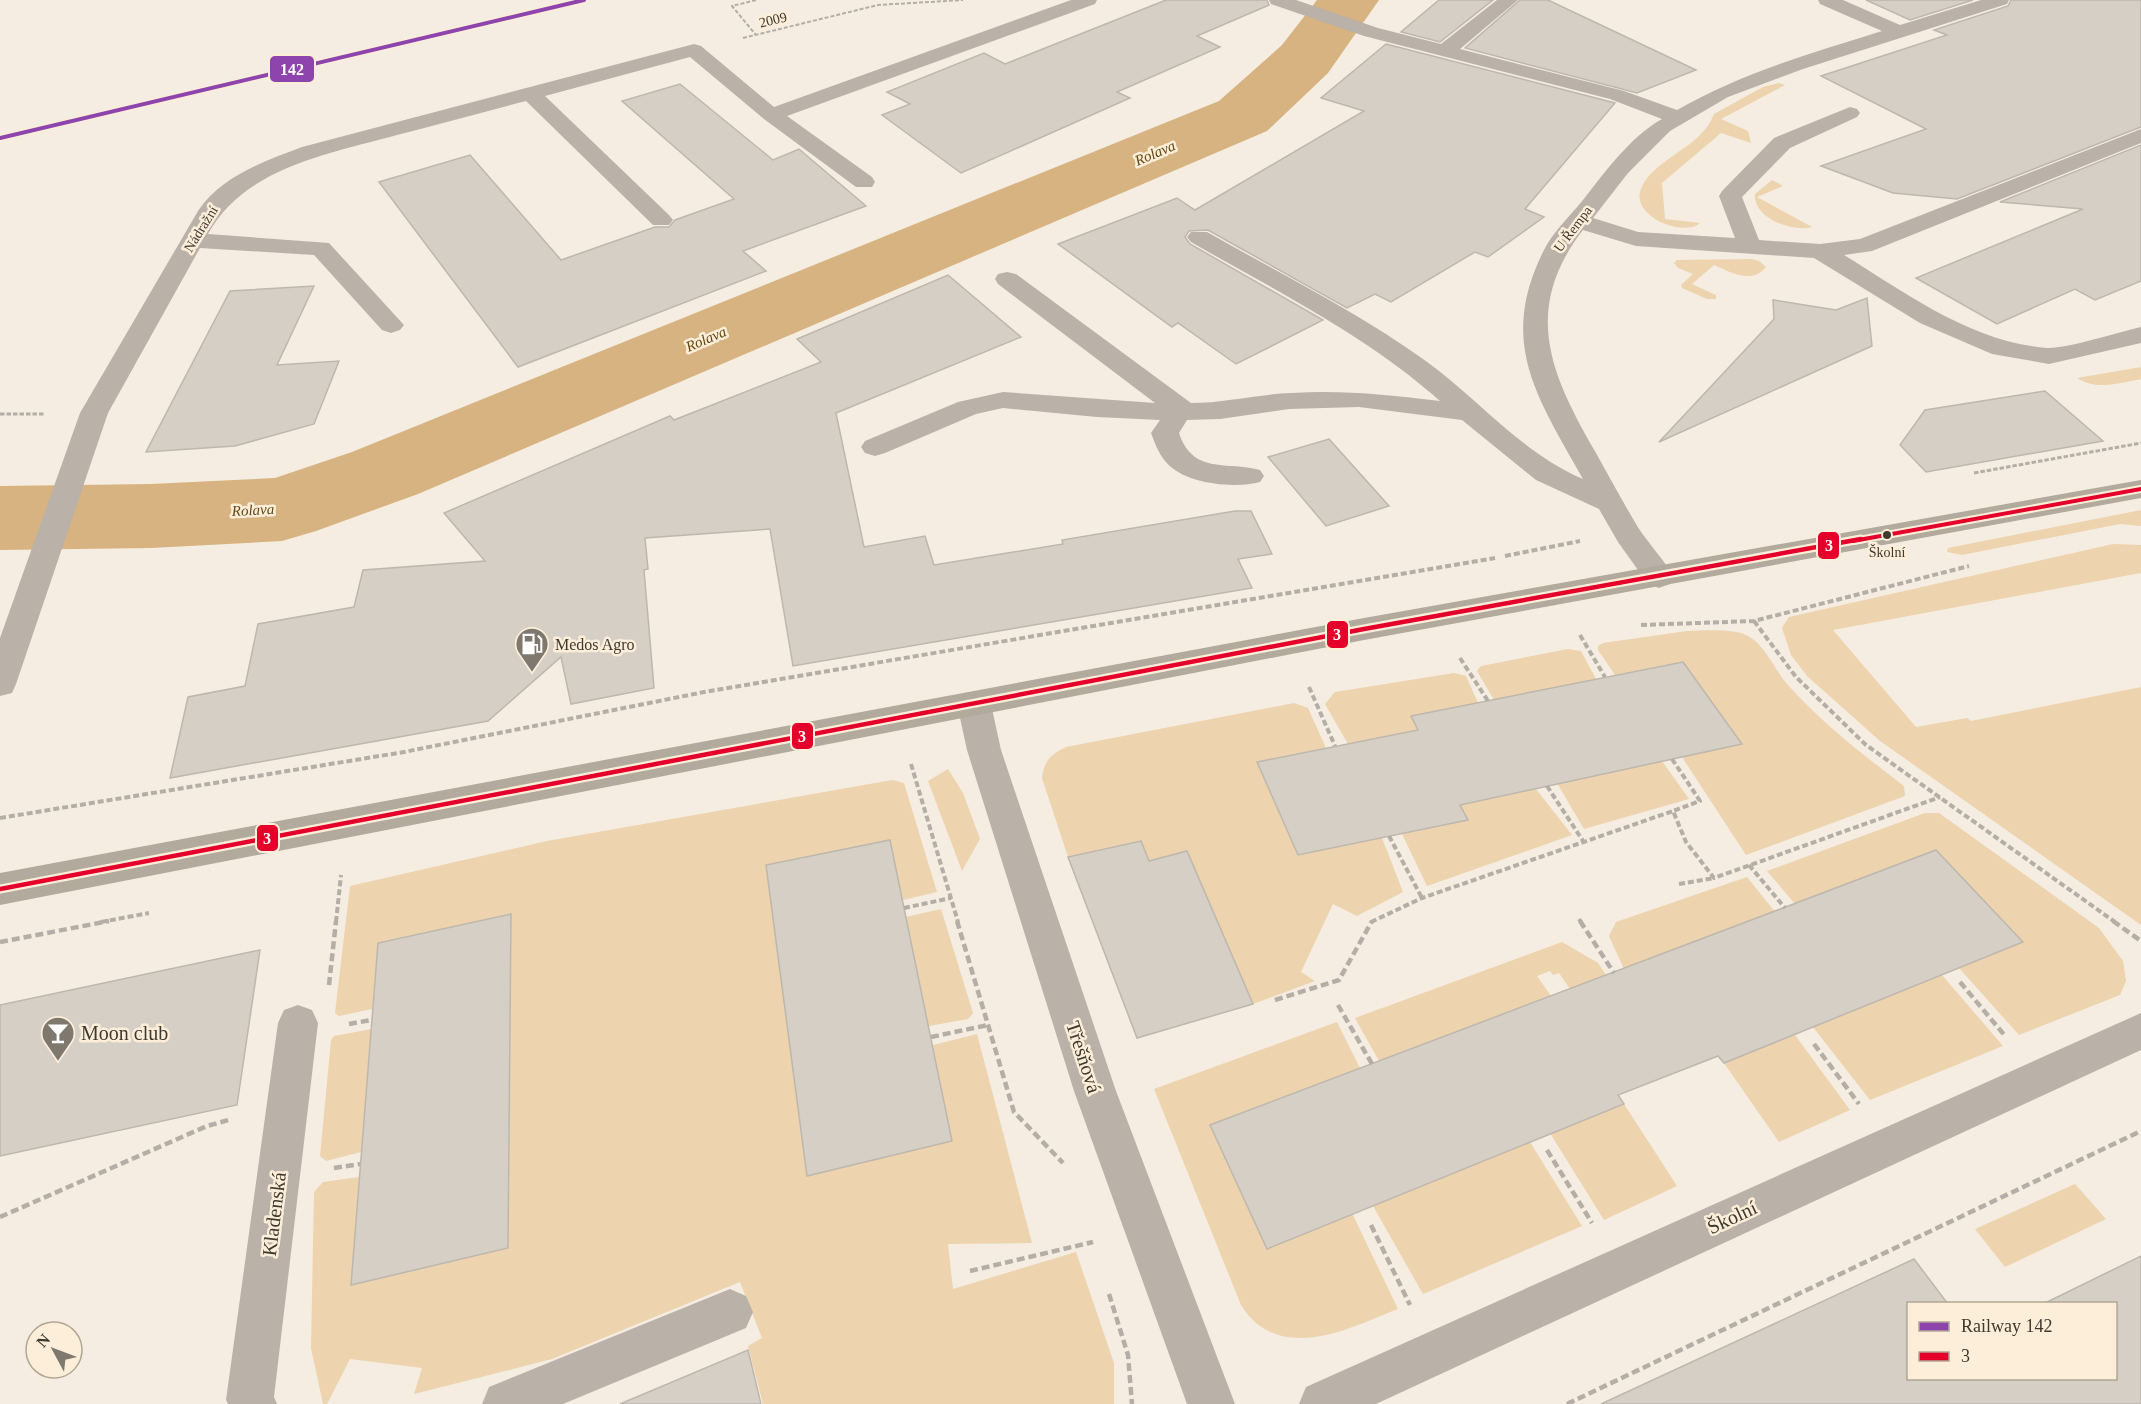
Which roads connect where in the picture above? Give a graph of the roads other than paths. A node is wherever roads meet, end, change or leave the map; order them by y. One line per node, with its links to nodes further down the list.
1 (1088, 0): 10 (street)
2 (1509, 0): 7 (street)
3 (1827, 0): 6 (street)
4 (2000, 0): 6 (street, U Řempa)
5 (1284, 2): 7 (street)
6 (1897, 31): 11 (street, U Řempa)
7 (1446, 51): 11 (street)
8 (530, 93): 10 (street, Nádražní); 14 (street); 17 (street, Nádražní)
9 (1850, 113): 18 (street)
10 (771, 115): 13 (street)
11 (1680, 118): 15 (street, U Řempa)
12 (2141, 135): 19 (street)
13 (864, 182)
14 (661, 220)
15 (1579, 221): 18 (street); 28 (street, U Řempa)
16 (1199, 237): 24 (street)
17 (192, 240): 21 (street); 30 (street, Nádražní)
18 (1750, 247): 19 (street)
19 (1820, 251): 22 (street)
20 (1007, 279): 23 (street)
21 (391, 325)
22 (2141, 335)
23 (1182, 412): 24 (street); 25 (street); 26 (street)
24 (1469, 413): 28 (street)
25 (875, 447)
26 (1250, 476)
27 (2141, 489): 29 (main road)
28 (1610, 502): 29 (street, U Řempa)
29 (1659, 577): 31 (main road)
30 (0, 684)
31 (974, 704): 32 (main road); 38 (street, Třešňová)
32 (0, 889)
33 (298, 1023): 36 (street, Kladenská)
34 (2141, 1031): 39 (street, Školní)
35 (730, 1312): 37 (street)
36 (253, 1404)
37 (506, 1404)
38 (1211, 1404)
39 (1323, 1404)

